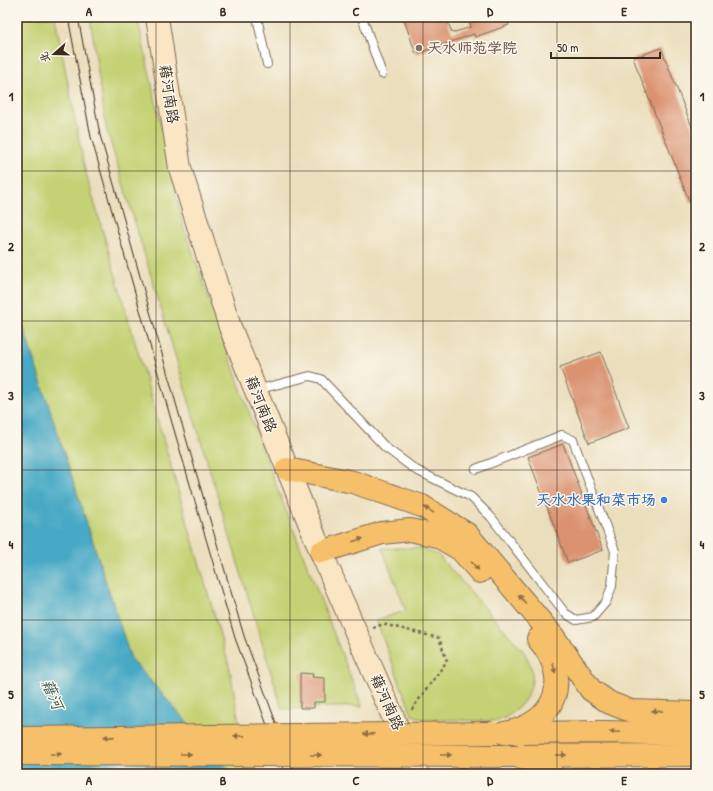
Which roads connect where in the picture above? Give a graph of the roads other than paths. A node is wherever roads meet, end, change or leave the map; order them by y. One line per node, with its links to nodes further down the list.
1 (157, 17): 6 (main road, 藉河南路)
2 (257, 17): 4 (lane)
3 (362, 17): 5 (lane)
4 (267, 64)
5 (382, 74)
6 (255, 390): 7 (main road, 藉河南路); 8 (lane)
7 (286, 469): 9 (main road, 藉河南路); 10 (highway, one-way to 7)
8 (476, 469)
9 (321, 552): 11 (highway, one-way to 11); 17 (main road, 藉河南路)
10 (696, 712)
11 (498, 733): 12 (highway, one-way to 11); 13 (highway, one-way to 13, bridge)
12 (696, 734)
13 (17, 738)
14 (17, 754): 16 (highway, one-way to 16, bridge)
15 (696, 755): 16 (highway, one-way to 15)
16 (504, 756): 18 (highway)
17 (418, 774)
18 (552, 774)

